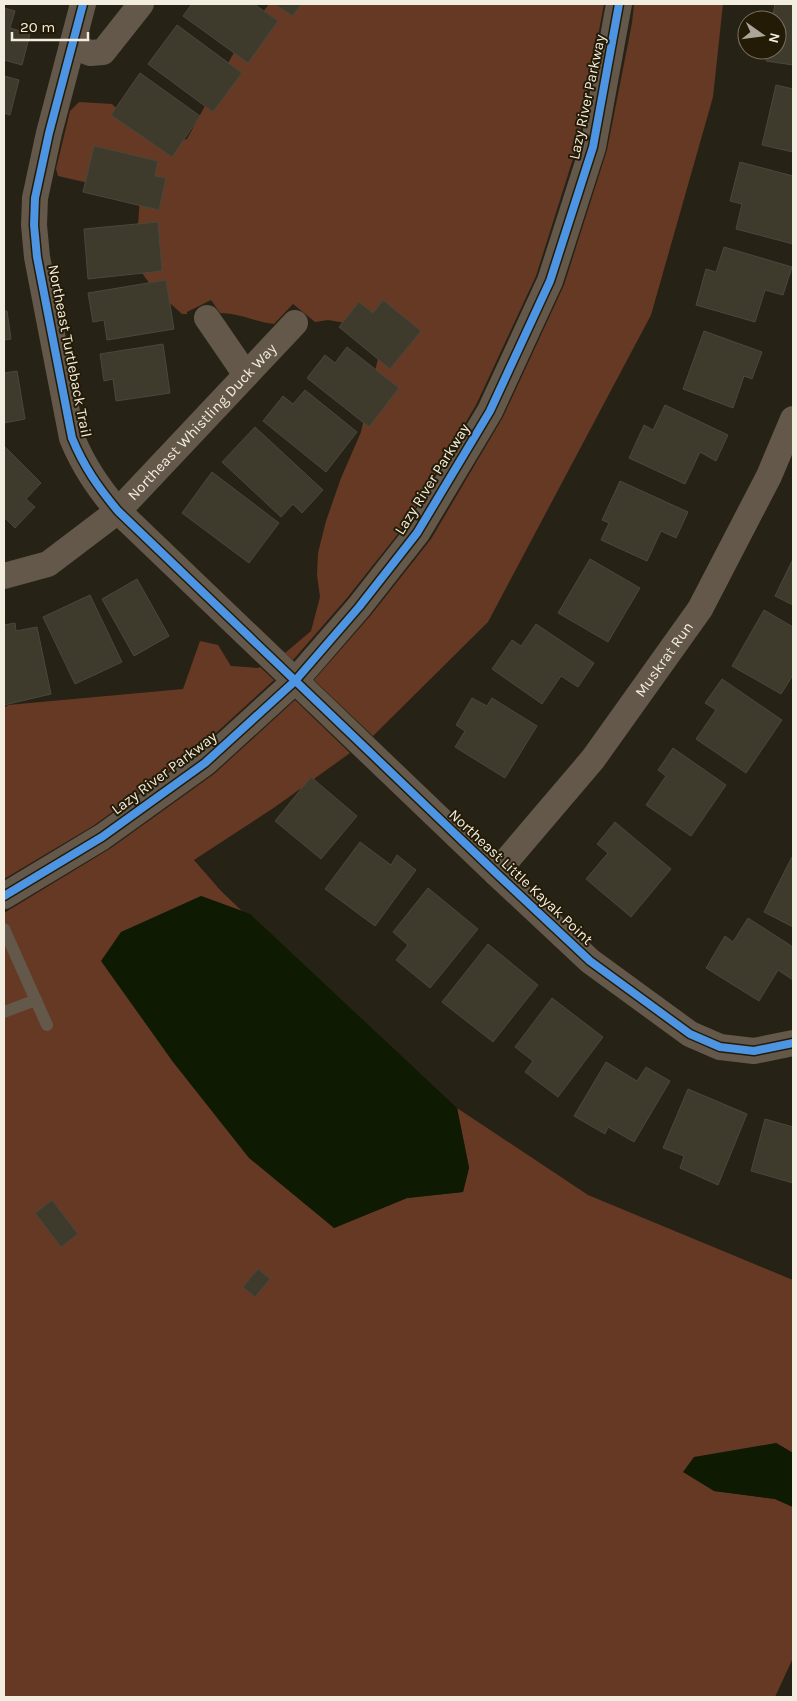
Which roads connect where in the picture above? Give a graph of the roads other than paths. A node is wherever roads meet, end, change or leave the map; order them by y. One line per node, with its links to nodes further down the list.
1 (83, 4): 4 (street, Northeast Turtleback Trail)
2 (141, 4): 4 (street)
3 (619, 4): 11 (street, Lazy River Parkway)
4 (72, 46): 9 (street, Northeast Turtleback Trail)
5 (207, 318): 7 (street)
6 (295, 323): 7 (street, Northeast Whistling Duck Way)
7 (246, 375): 9 (street, Northeast Whistling Duck Way)
8 (793, 419): 12 (street, Muskrat Run)
9 (118, 511): 10 (street, Northeast Whistling Duck Way); 11 (street, Northeast Turtleback Trail)
10 (4, 576)
11 (294, 681): 12 (street, Northeast Little Kayak Point); 13 (street, Lazy River Parkway)
12 (496, 874): 18 (street, Northeast Little Kayak Point)
13 (4, 896)
14 (4, 930): 15 (lane)
15 (36, 1000): 16 (lane); 17 (lane)
16 (4, 1012)
17 (47, 1025)
18 (793, 1043)

